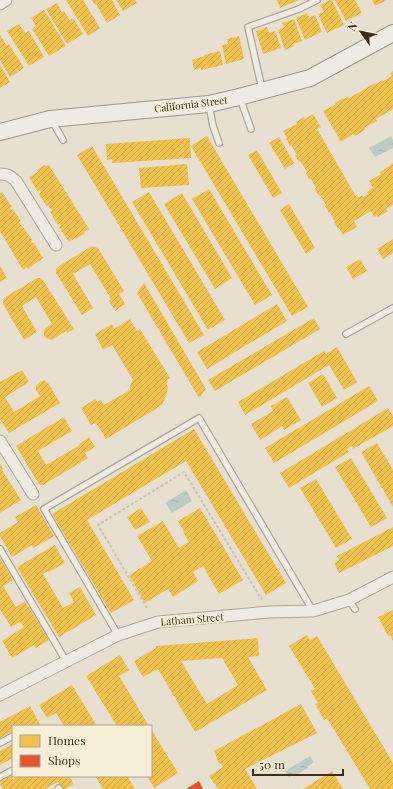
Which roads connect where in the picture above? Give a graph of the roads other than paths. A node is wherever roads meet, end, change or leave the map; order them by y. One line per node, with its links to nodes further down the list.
1 (6, 0): 3 (street)
2 (317, 0): 5 (lane)
3 (0, 4)
4 (393, 33): 5 (main road, California Street)
5 (263, 91): 6 (main road, California Street)
6 (240, 97): 7 (main road, California Street); 9 (lane)
7 (209, 104): 8 (main road, California Street); 12 (lane)
8 (50, 119): 10 (main road, California Street); 11 (lane)
9 (251, 129)
10 (0, 132)
11 (63, 140)
12 (219, 143)
13 (0, 174): 14 (street)
14 (56, 244)
15 (393, 308): 16 (lane)
16 (346, 334)
17 (0, 441): 18 (street)
18 (33, 494)
19 (0, 549): 25 (lane)
20 (393, 577): 21 (street, Latham Street)
21 (349, 600): 22 (lane); 23 (street, Latham Street)
22 (355, 610)
23 (312, 611): 24 (street, Latham Street); 24 (lane)
24 (118, 635): 25 (street, Latham Street)
25 (66, 661): 26 (street, Latham Street)
26 (0, 695)
27 (12, 737): 28 (lane)
28 (0, 743)
29 (12, 771): 30 (lane)
30 (0, 777)

